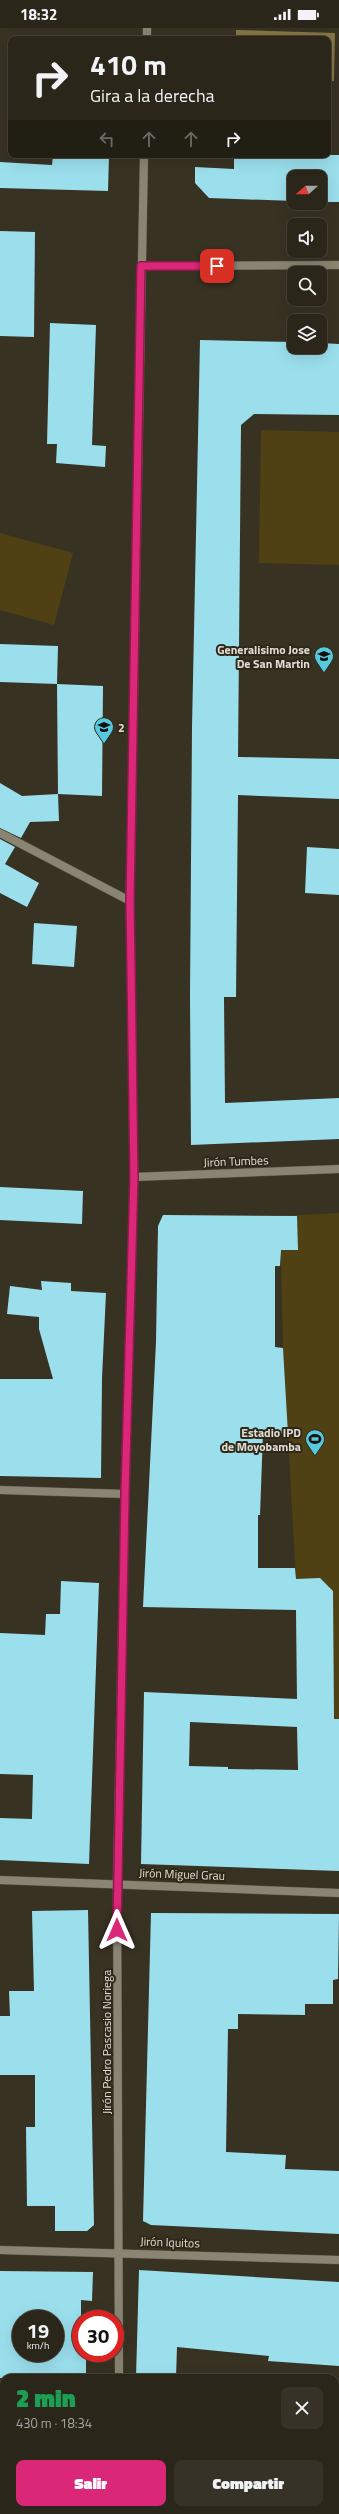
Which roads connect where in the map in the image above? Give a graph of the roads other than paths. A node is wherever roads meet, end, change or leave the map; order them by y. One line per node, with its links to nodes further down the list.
1 (144, 158): 3 (street, Jirón Pedro Pascasio Noriega)
2 (339, 265): 3 (street)
3 (141, 266): 5 (street, Jirón Pedro Pascasio Noriega)
4 (0, 833): 5 (street)
5 (130, 901): 7 (street, Jirón Pedro Pascasio Noriega)
6 (339, 1169): 7 (street, Jirón Tumbes)
7 (134, 1177): 9 (street, Jirón Pedro Pascasio Noriega)
8 (0, 1490): 9 (street)
9 (125, 1494): 11 (street, Jirón Pedro Pascasio Noriega)
10 (0, 1880): 11 (street, Jirón Miguel Grau)
11 (117, 1884): 12 (street, Jirón Miguel Grau); 14 (street, Jirón Pedro Pascasio Noriega)
12 (339, 1893)
13 (0, 2250): 14 (street, Jirón Iquitos)
14 (120, 2252): 15 (street, Jirón Iquitos); 16 (street, Jirón Pedro Pascasio Noriega)
15 (339, 2260)
16 (119, 2374)

